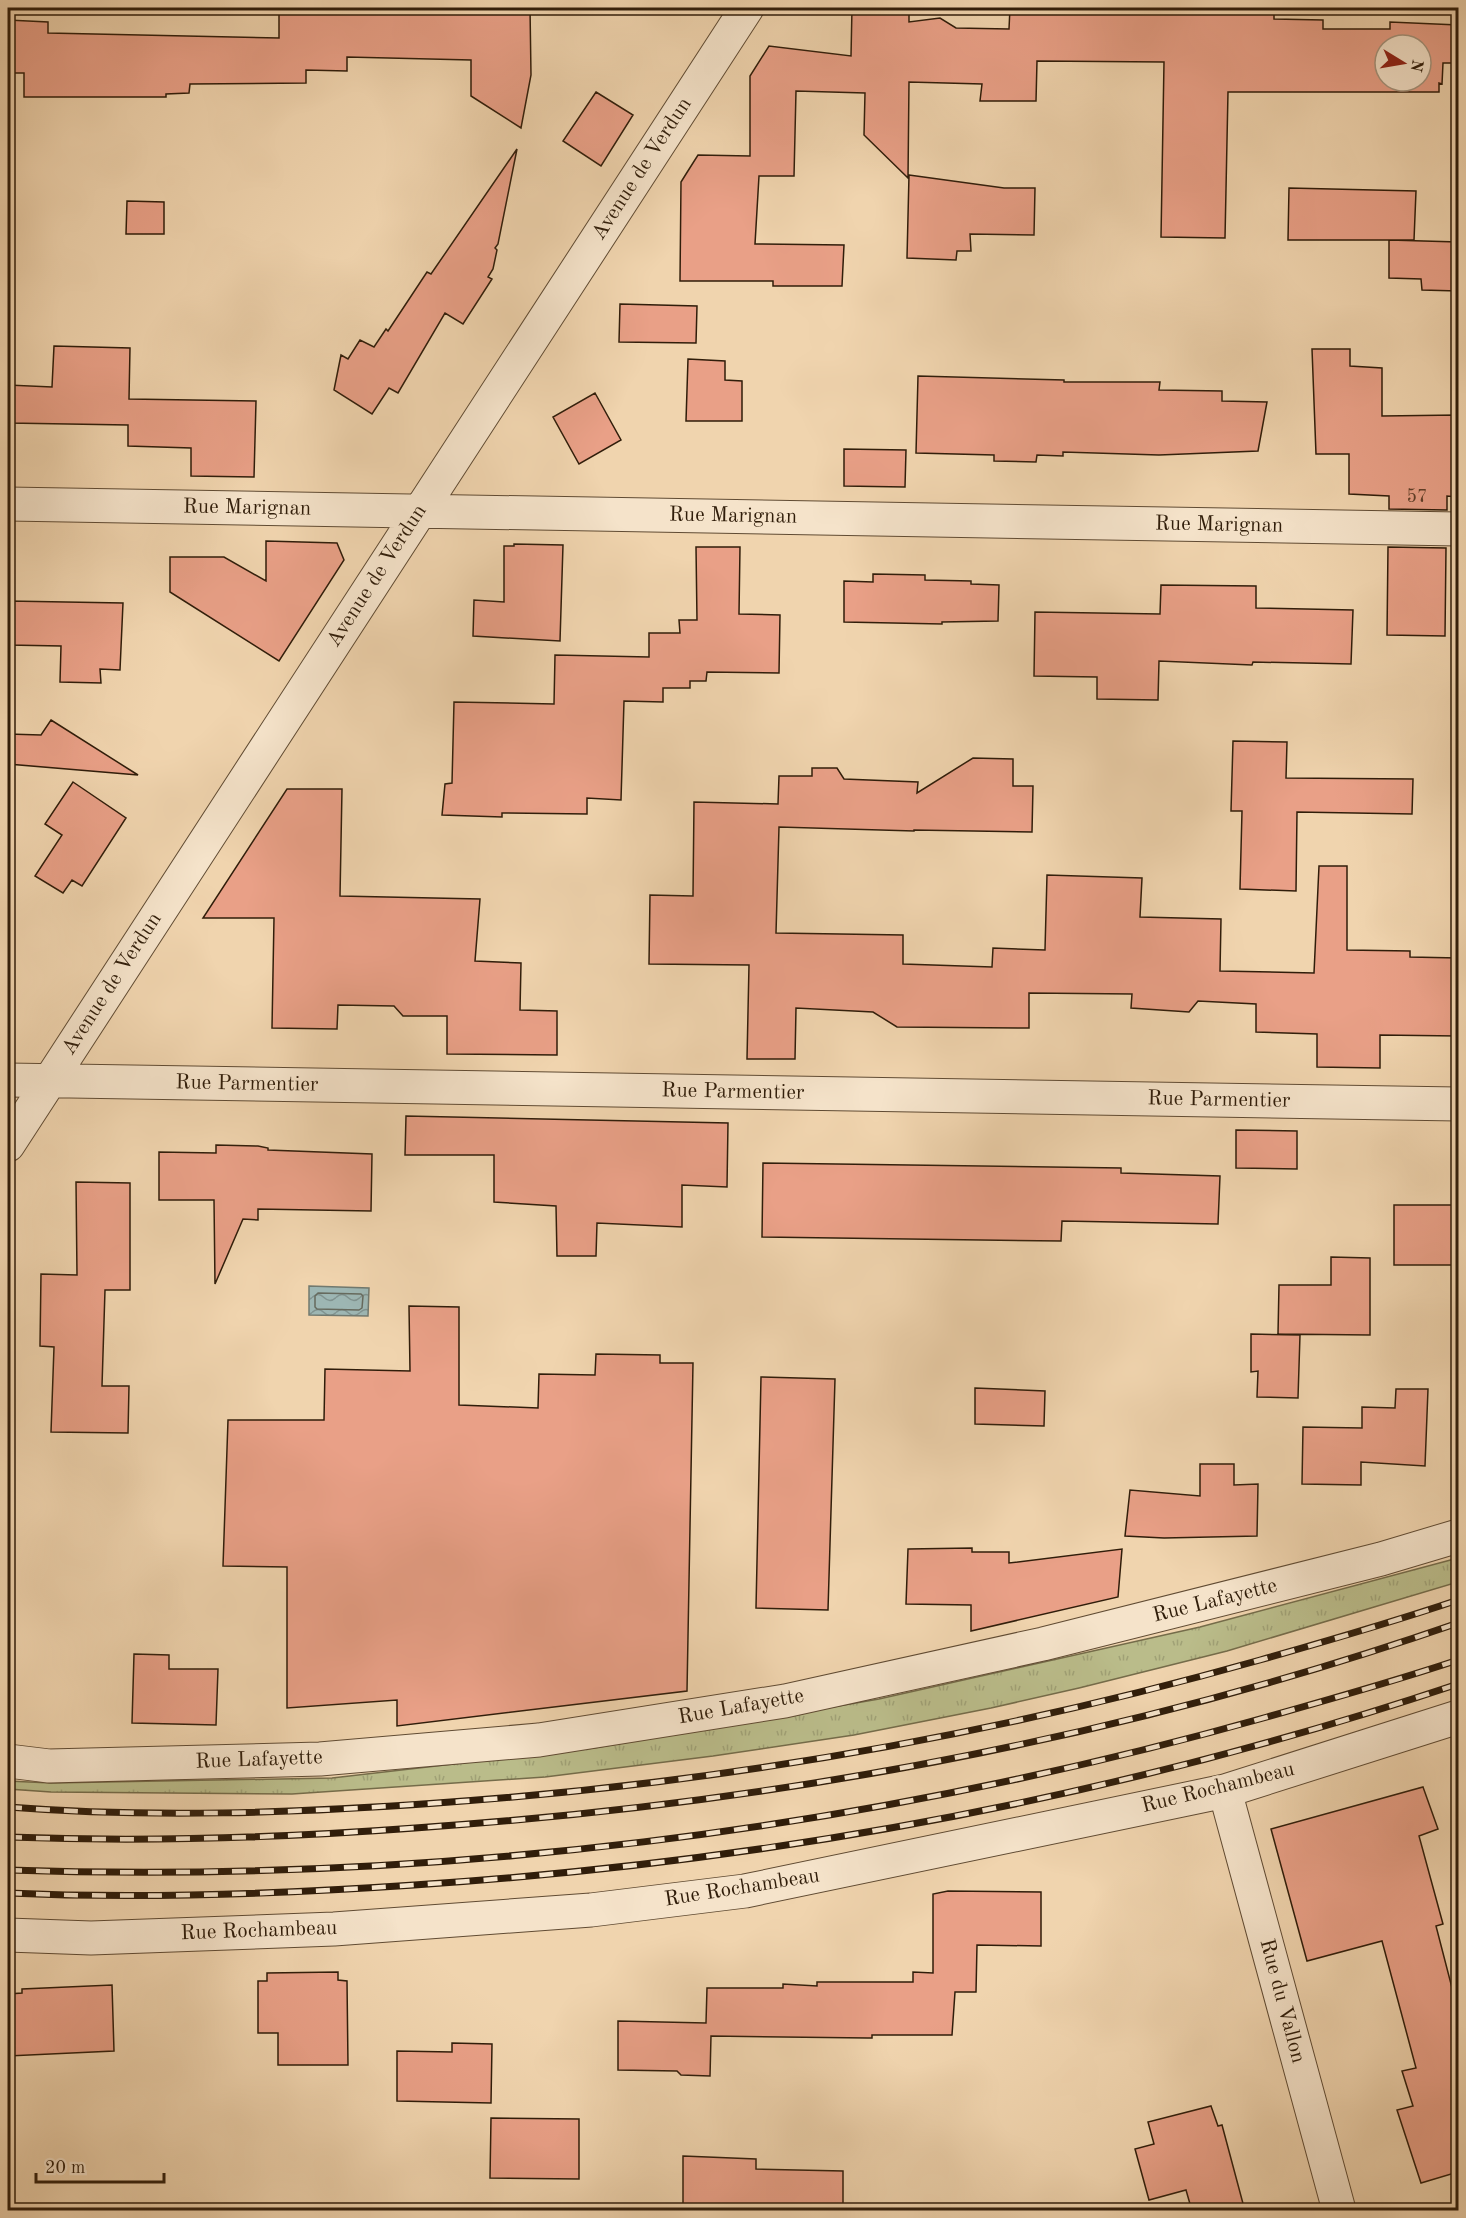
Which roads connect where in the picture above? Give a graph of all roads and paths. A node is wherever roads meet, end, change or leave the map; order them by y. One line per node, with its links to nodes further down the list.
1 (747, 8): 3 (street, Avenue de Verdun)
2 (8, 504): 3 (street, Rue Marignan)
3 (419, 511): 4 (street, Rue Marignan); 6 (street, Avenue de Verdun)
4 (1458, 529)
5 (8, 1080): 6 (street, Rue Parmentier)
6 (49, 1080): 7 (street, Rue Parmentier); 8 (street, Avenue de Verdun)
7 (1458, 1104)
8 (8, 1145)
9 (1458, 1536): 11 (street, Rue Lafayette)
10 (1458, 1717): 12 (street, Rue Rochambeau)
11 (8, 1761)
12 (1225, 1791): 13 (street, Rue Rochambeau); 14 (street, Rue du Vallon)
13 (8, 1935)
14 (1339, 2211)

